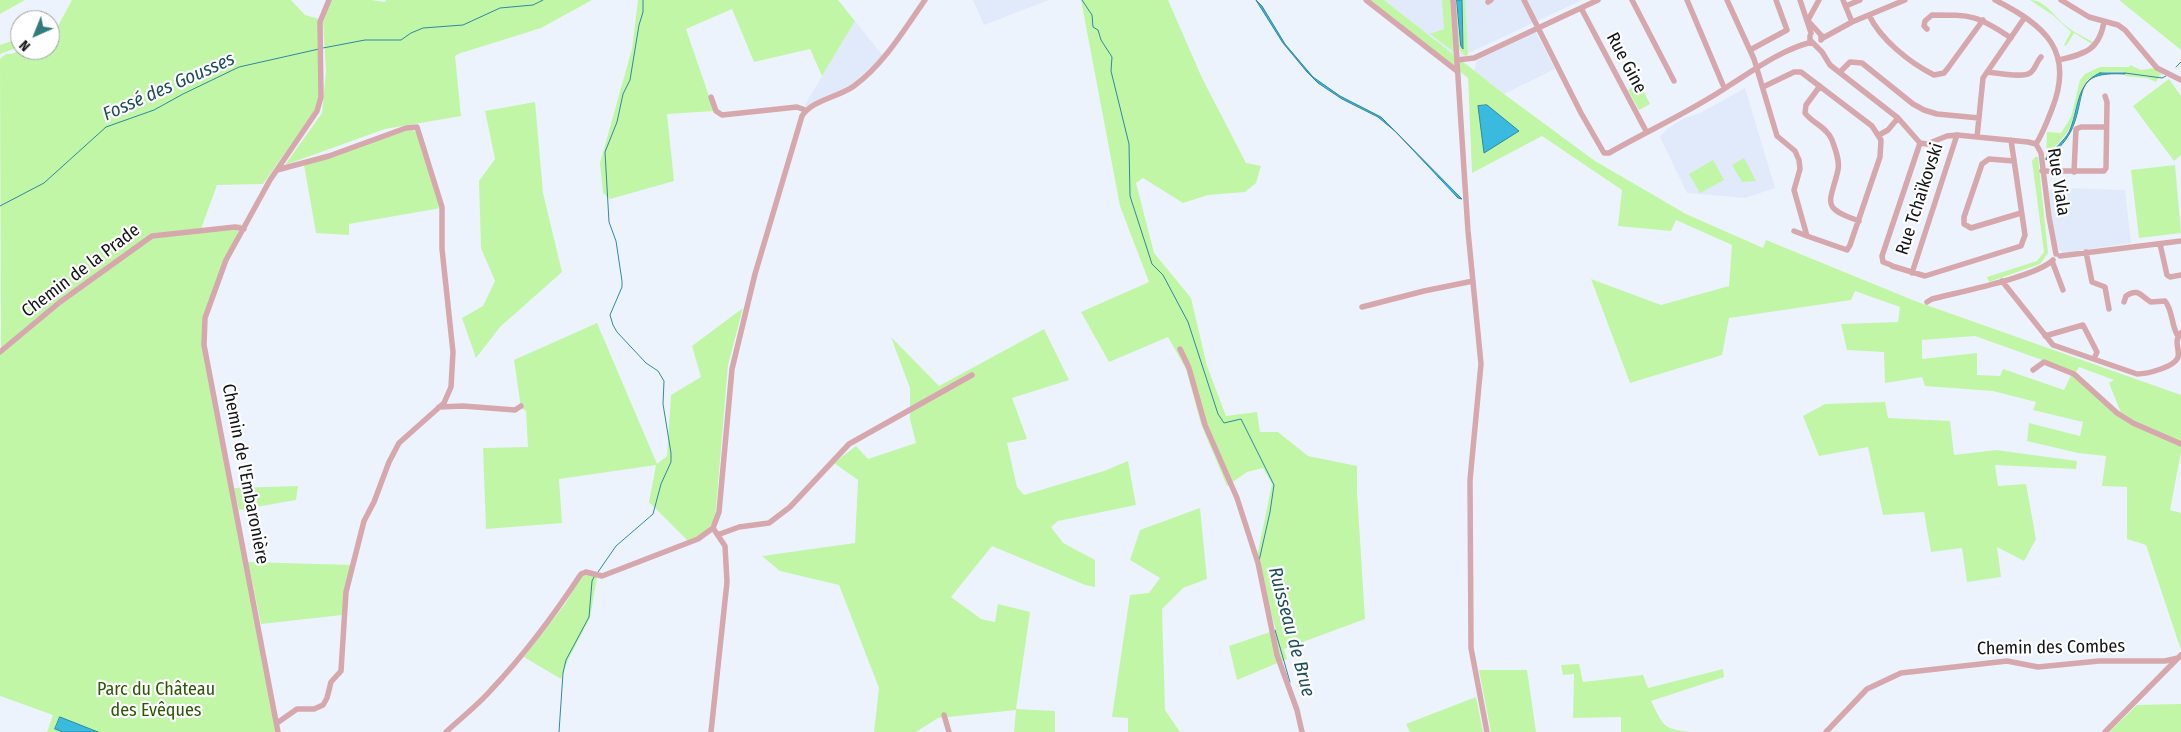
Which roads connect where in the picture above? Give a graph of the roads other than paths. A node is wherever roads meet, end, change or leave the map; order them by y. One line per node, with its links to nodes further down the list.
1 (329, 0): 60 (street, Chemin de l'Embaronière)
2 (925, 0): 48 (street)
3 (1366, 0): 37 (street)
4 (1453, 0): 34 (street)
5 (1524, 0): 26 (street)
6 (1598, 0): 19 (street)
7 (1632, 0): 42 (street)
8 (1687, 0): 43 (street)
9 (1727, 0): 31 (street)
10 (1776, 0): 31 (street)
11 (1800, 0): 22 (street)
12 (1819, 0): 22 (street)
13 (1843, 0): 18 (street)
14 (1860, 0): 18 (street)
15 (1905, 0): 20 (street)
16 (1996, 0): 21 (street)
17 (2061, 0): 25 (street)
18 (1846, 6): 24 (street)
19 (1581, 8): 26 (street); 52 (street, Rue Gine)
20 (1869, 15): 23 (street); 24 (street)
21 (2025, 17): 30 (street); 35 (street)
22 (1808, 20): 28 (street); 29 (street)
23 (1983, 20): 27 (street); 30 (street)
24 (1852, 22): 28 (street)
25 (2104, 22): 35 (street); 41 (street)
26 (1538, 28): 34 (street); 52 (street)
27 (1927, 29)
28 (1820, 36): 29 (street); 29 (street); 32 (street)
29 (1811, 38): 32 (street); 36 (street)
30 (2010, 38): 39 (street)
31 (1750, 50): 36 (street)
32 (1822, 52): 38 (street)
33 (2041, 57): 39 (street)
34 (1457, 60): 37 (street)
35 (2059, 60): 58 (street, Rue Viala)
36 (1757, 69): 40 (street); 45 (street)
37 (1457, 71): 74 (street)
38 (1840, 72): 49 (street); 50 (street)
39 (1987, 72): 50 (street)
40 (1740, 78): 43 (street); 52 (street)
41 (2181, 80)
42 (1674, 81)
43 (1723, 85): 52 (street)
44 (1820, 86): 45 (street); 53 (street); 64 (street)
45 (1763, 87): 67 (street)
46 (2105, 96): 51 (street)
47 (711, 97): 48 (street)
48 (806, 110): 91 (street)
49 (1898, 118): 53 (street); 57 (street)
50 (1979, 118): 55 (street)
51 (2106, 127): 62 (street); 62 (street)
52 (1648, 130)
53 (1879, 135): 64 (street)
54 (1956, 135): 55 (street); 57 (street); 72 (street, Rue Tchaïkovski)
55 (1977, 137): 56 (street)
56 (2011, 140): 58 (street); 59 (street)
57 (1920, 143): 72 (street)
58 (2036, 144): 61 (street, Rue Viala)
59 (2014, 161): 63 (street); 63 (street)
60 (277, 170): 65 (street, Chemin de l'Embaronière); 89 (street)
61 (2042, 171): 62 (street); 71 (street, Rue Viala)
62 (2074, 172)
63 (2021, 213): 72 (street)
64 (1859, 221): 67 (street)
65 (244, 229): 84 (street, Chemin de la Prade); 95 (street, Chemin de l'Embaronière)
66 (1794, 232): 67 (street)
67 (1807, 236)
68 (2181, 241): 69 (street)
69 (2160, 244): 70 (street); 73 (street)
70 (2086, 252): 71 (street); 80 (street)
71 (2055, 258): 75 (street); 76 (street, Rue Viala)
72 (1912, 273)
73 (2181, 275)
74 (1474, 281): 79 (street); 96 (street)
75 (2002, 281): 77 (street); 82 (street)
76 (2063, 290)
77 (1927, 302)
78 (2124, 302): 81 (street)
79 (1362, 307)
80 (2109, 309)
81 (2180, 335): 85 (street)
82 (2045, 336): 85 (street); 85 (street)
83 (1180, 349): 101 (street)
84 (1, 351)
85 (2094, 359)
86 (2033, 370): 90 (street)
87 (972, 375): 92 (street)
88 (521, 406): 89 (street)
89 (439, 407): 95 (street)
90 (2181, 444)
91 (713, 528): 92 (street); 98 (street)
92 (717, 534): 99 (street)
93 (2179, 656): 102 (street, Chemin des Combes); 103 (street)
94 (944, 716): 100 (street)
95 (278, 723): 97 (street, Chemin de l'Embaronière)
96 (1486, 730)
97 (278, 732)
98 (446, 732)
99 (711, 732)
100 (949, 732)
101 (1302, 732)
102 (1826, 732)
103 (2105, 732)

